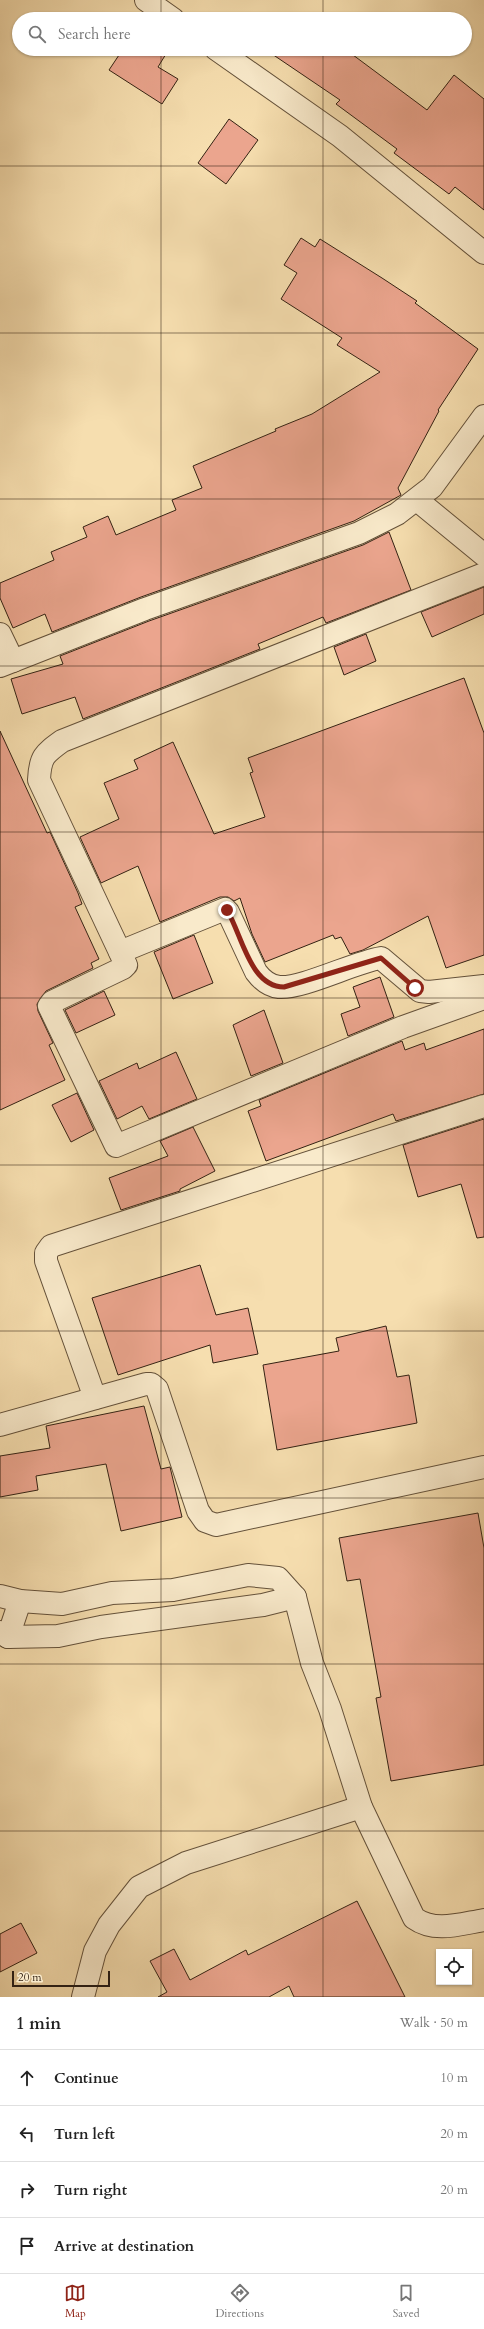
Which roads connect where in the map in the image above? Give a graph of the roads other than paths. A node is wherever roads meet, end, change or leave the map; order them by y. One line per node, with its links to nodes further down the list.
1 (146, 0): 2 (street)
2 (169, 10)
3 (226, 56): 4 (street)
4 (484, 253)
5 (484, 416): 6 (street)
6 (417, 500): 7 (street); 10 (street)
7 (484, 554)
8 (484, 574): 11 (street)
9 (0, 634): 10 (street)
10 (7, 663)
11 (120, 952): 12 (street); 13 (street)
12 (484, 986)
13 (484, 998)
14 (484, 1106): 15 (street)
15 (95, 1398): 16 (street); 17 (street)
16 (0, 1425)
17 (484, 1467)
18 (295, 1597): 19 (street); 20 (street); 21 (street)
19 (10, 1598): 20 (street)
20 (4, 1634)
21 (361, 1807): 22 (street); 23 (street)
22 (484, 1920)
23 (83, 1997)

